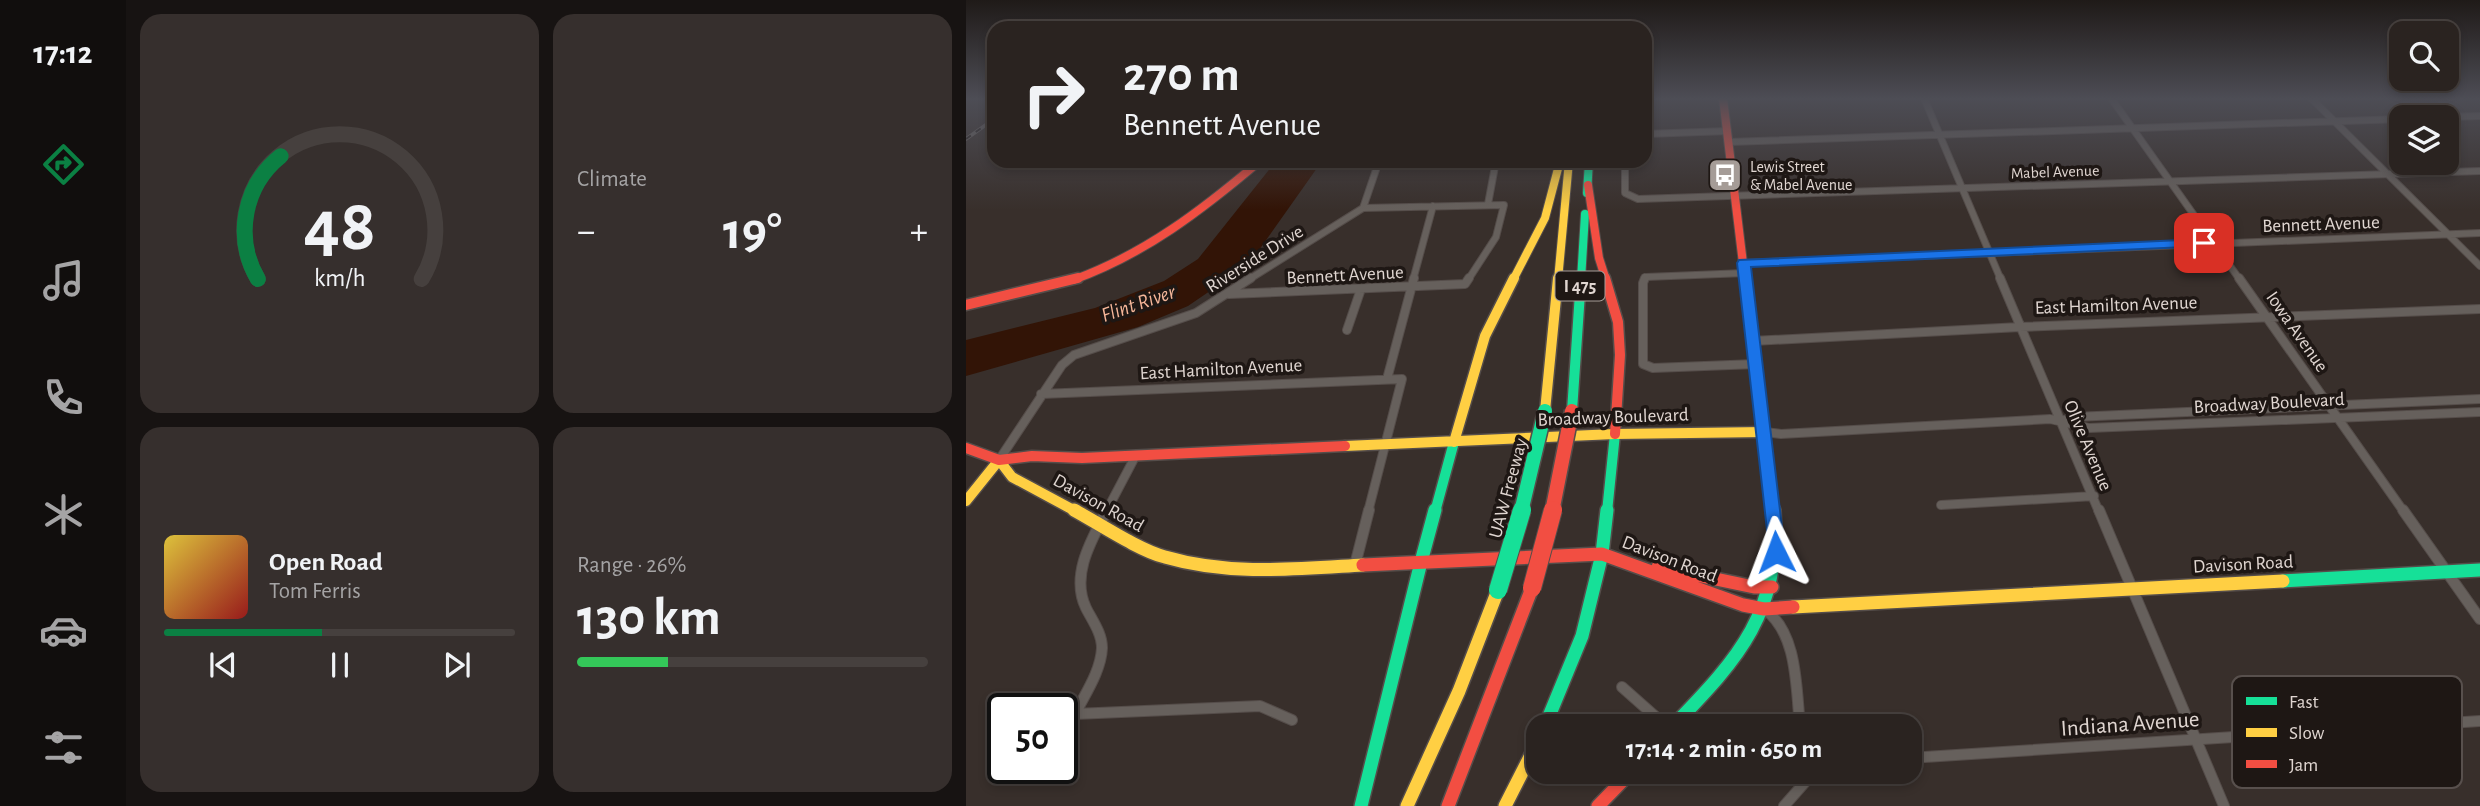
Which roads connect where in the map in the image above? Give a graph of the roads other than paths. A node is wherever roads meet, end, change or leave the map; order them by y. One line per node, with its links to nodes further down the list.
1 (1690, 136): 6 (street)
2 (1826, 136): 6 (street)
3 (1940, 136): 18 (street, Olive Avenue)
4 (2139, 136): 16 (street, Iowa Avenue)
5 (2350, 136): 15 (street)
6 (1728, 137): 19 (main road)
7 (1250, 168): 32 (main road)
8 (1377, 168): 22 (street)
9 (1495, 168): 20 (street)
10 (1558, 168): 50 (main road)
11 (1568, 168): 84 (main road, UAW Freeway / I 475, bridge)
12 (1589, 168): 17 (main road, I 475)
13 (1625, 168): 19 (street, Mabel Avenue)
14 (2480, 171): 15 (street, Mabel Avenue)
15 (2388, 174): 16 (street, Mabel Avenue); 24 (street)
16 (2170, 180): 18 (street, Mabel Avenue); 25 (street, Iowa Avenue)
17 (1588, 185): 49 (main road); 85 (main road, I 475, bridge)
18 (1962, 188): 19 (street, Mabel Avenue); 26 (street, Olive Avenue)
19 (1735, 197): 28 (main road)
20 (1488, 204): 21 (street); 29 (street, Bennett Avenue)
21 (1433, 206): 22 (street); 29 (street)
22 (1363, 208): 31 (street, Riverside Drive)
23 (2480, 233): 24 (street, Bennett Avenue)
24 (2449, 234): 25 (street, Bennett Avenue); 27 (street)
25 (2214, 243): 26 (street, Bennett Avenue); 34 (street, Iowa Avenue)
26 (1989, 252): 28 (street, Bennett Avenue); 35 (street, Olive Avenue)
27 (2480, 265)
28 (1744, 268): 37 (main road); 38 (street, Bennett Avenue)
29 (1412, 286): 30 (street, Bennett Avenue); 39 (street)
30 (1361, 289): 31 (street, Bennett Avenue); 36 (street)
31 (1226, 295): 40 (street, Riverside Drive)
32 (966, 305)
33 (2480, 309): 34 (street, East Hamilton Avenue)
34 (2266, 317): 35 (street, East Hamilton Avenue); 42 (street, Iowa Avenue)
35 (2020, 327): 37 (street, East Hamilton Avenue); 46 (street, Olive Avenue)
36 (1347, 330)
37 (1753, 341): 38 (main road)
38 (1756, 364): 48 (main road)
39 (1387, 380): 40 (street, East Hamilton Avenue); 51 (street, East Hamilton Avenue)
40 (1041, 394): 54 (street, Riverside Drive)
41 (2480, 399): 42 (street, Broadway Boulevard)
42 (2329, 405): 43 (street, Broadway Boulevard); 45 (street, Iowa Avenue)
43 (2193, 412): 46 (street, Broadway Boulevard); 47 (street)
44 (2480, 412): 45 (street, Broadway Boulevard)
45 (2338, 418): 47 (street, Broadway Boulevard); 64 (street, Iowa Avenue)
46 (2061, 421): 47 (street, Broadway Boulevard); 48 (street, Broadway Boulevard); 55 (street, Olive Avenue)
47 (2200, 425)
48 (1765, 432): 49 (main road, Broadway Boulevard); 65 (main road)
49 (1615, 434): 50 (main road, Broadway Boulevard); 59 (main road)
50 (1454, 442): 51 (main road, Broadway Boulevard); 60 (main road)
51 (1384, 444): 53 (main road, Broadway Boulevard); 62 (street)
52 (966, 448): 54 (main road)
53 (1136, 457): 54 (main road, Broadway Boulevard); 58 (street)
54 (999, 460): 56 (main road); 58 (main road, Davison Road)
55 (2094, 496): 57 (street); 66 (street, Olive Avenue)
56 (966, 501)
57 (1941, 505)
58 (1101, 525): 62 (main road, Davison Road); 74 (street)
59 (1602, 554): 60 (main road, Davison Road); 61 (main road, Davison Road); 70 (main road)
60 (1420, 562): 62 (main road, Davison Road); 83 (main road)
61 (1636, 563): 65 (main road); 67 (main road, Davison Road)
62 (1355, 565)
63 (2480, 570): 64 (main road, Davison Road)
64 (2447, 572): 66 (main road, Davison Road); 68 (street, Iowa Avenue)
65 (1772, 587): 67 (main road)
66 (2131, 589): 67 (main road, Davison Road); 78 (street, Olive Avenue)
67 (1764, 609): 72 (main road); 73 (street)
68 (2480, 619)
69 (1622, 687): 71 (street)
70 (1550, 714)
71 (1652, 714)
72 (1684, 714)
73 (1798, 714)
74 (1292, 720)
75 (2480, 721): 76 (street, Indiana Avenue)
76 (2462, 722)
77 (2232, 738): 78 (street, Indiana Avenue)
78 (2196, 740): 79 (street, Indiana Avenue); 89 (street, Olive Avenue)
79 (1922, 757)
80 (1526, 765): 86 (main road)
81 (1619, 784): 87 (main road)
82 (1802, 784): 88 (street)
83 (1361, 806)
84 (1406, 806)
85 (1448, 806)
86 (1505, 806)
87 (1599, 806)
88 (1784, 806)
89 (2224, 806)

